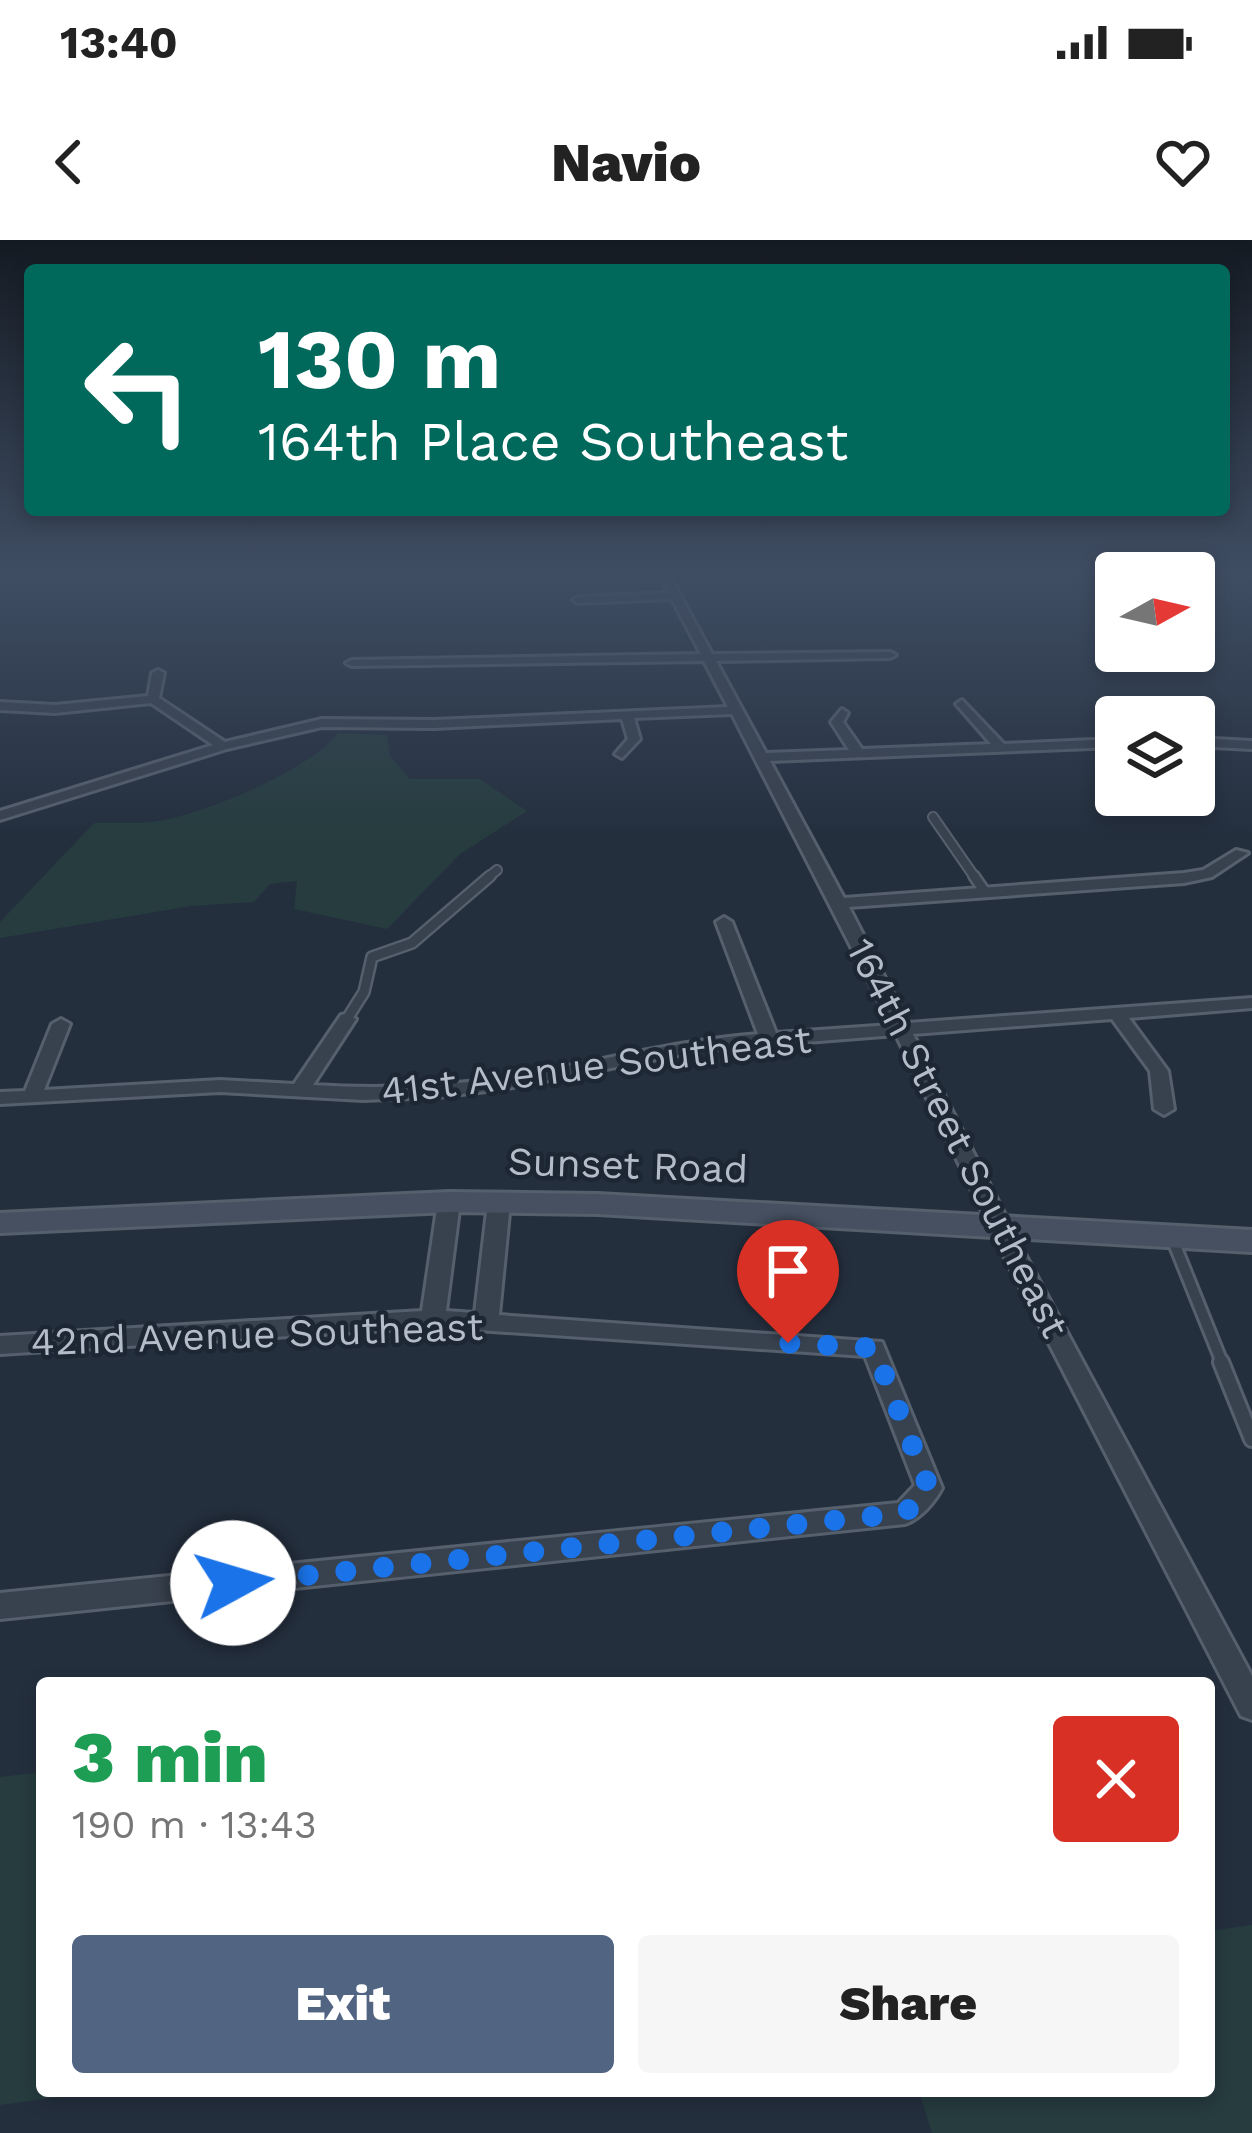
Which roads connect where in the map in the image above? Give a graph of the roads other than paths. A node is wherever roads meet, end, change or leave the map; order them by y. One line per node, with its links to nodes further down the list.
1 (513, 659): 3 (street)
2 (707, 659): 8 (street, 164th Street Southeast)
3 (352, 663)
4 (158, 673): 5 (street)
5 (153, 699): 7 (street); 15 (street)
6 (962, 704): 14 (street)
7 (0, 706)
8 (735, 710): 10 (street); 18 (street, 164th Street Southeast)
9 (842, 713): 16 (street)
10 (627, 716): 15 (street); 17 (street)
11 (1095, 743): 14 (street)
12 (1215, 743): 13 (street)
13 (1247, 744)
14 (999, 745): 16 (street)
15 (223, 746): 19 (street)
16 (857, 752): 18 (street)
17 (622, 754)
18 (763, 757): 24 (street, 164th Street Southeast)
19 (0, 816)
20 (933, 818): 23 (lane)
21 (1241, 853): 23 (street)
22 (497, 870): 28 (lane)
23 (985, 892): 24 (street)
24 (839, 903): 30 (street, 164th Street Southeast)
25 (724, 922): 31 (street)
26 (1252, 1003): 27 (street, 41st Avenue Southeast)
27 (1117, 1013): 30 (street, 41st Avenue Southeast); 35 (street)
28 (347, 1019): 32 (street)
29 (61, 1024): 33 (street)
30 (904, 1030): 31 (street, 41st Avenue Southeast); 39 (street, 164th Street Southeast)
31 (769, 1040): 32 (street, 41st Avenue Southeast)
32 (302, 1089): 33 (street, 41st Avenue Southeast)
33 (34, 1092): 34 (street, 41st Avenue Southeast)
34 (0, 1098)
35 (1164, 1108)
36 (449, 1202): 37 (street, Sunset Road); 38 (street, Sunset Road); 42 (street)
37 (499, 1203): 39 (street, Sunset Road); 43 (street)
38 (0, 1223)
39 (1002, 1224): 40 (street, Sunset Road); 47 (street, 164th Street Southeast)
40 (1171, 1235): 41 (street, Sunset Road); 45 (lane)
41 (1252, 1240)
42 (433, 1319): 43 (street, 42nd Avenue Southeast); 44 (street, 42nd Avenue Southeast)
43 (486, 1323): 46 (street, 42nd Avenue Southeast)
44 (0, 1345)
45 (1252, 1439)
46 (0, 1606)
47 (1252, 1706)

